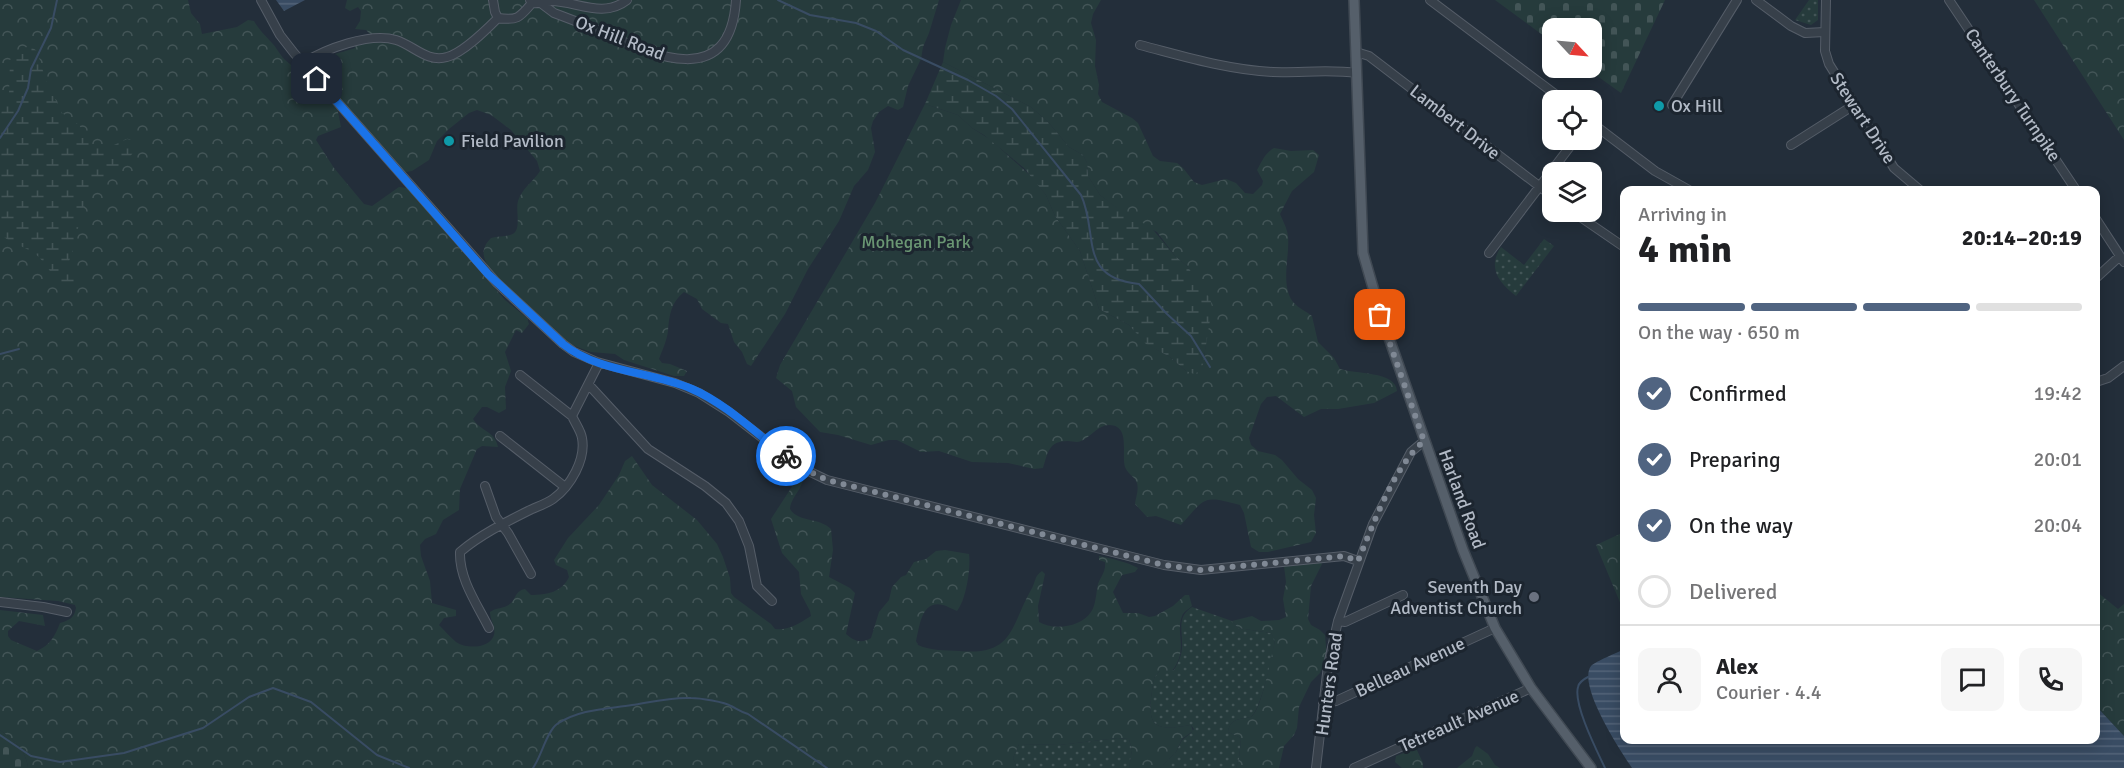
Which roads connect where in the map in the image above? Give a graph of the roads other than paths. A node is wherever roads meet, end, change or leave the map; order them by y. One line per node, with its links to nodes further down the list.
1 (261, 0): 17 (street)
2 (493, 0): 13 (street)
3 (627, 0): 12 (street)
4 (736, 0): 12 (street, Ox Hill Road)
5 (1354, 0): 16 (main road, Harland Road)
6 (1430, 0): 19 (street)
7 (1737, 0): 20 (street)
8 (1756, 0): 14 (street)
9 (1826, 0): 14 (street, Stewart Drive)
10 (1949, 0): 27 (street, Canterbury Turnpike)
11 (531, 1): 12 (street); 13 (street)
12 (542, 4)
13 (498, 18): 17 (street)
14 (1825, 32): 21 (street, Stewart Drive)
15 (1140, 45): 18 (street)
16 (1356, 52): 18 (main road, Harland Road); 28 (street, Lambert Drive)
17 (303, 63): 36 (street)
18 (1357, 73): 43 (main road, Harland Road)
19 (1550, 90)
20 (1672, 105)
21 (1854, 105): 23 (street); 26 (street, Stewart Drive)
22 (1602, 131): 25 (street)
23 (1791, 144)
24 (1567, 150): 28 (street)
25 (1682, 186)
26 (1915, 186)
27 (2073, 186)
28 (1539, 187): 29 (street, Lambert Drive); 33 (street)
29 (1542, 189)
30 (1588, 222): 32 (street)
31 (2100, 225): 34 (street)
32 (1620, 244)
33 (1489, 253)
34 (2122, 259): 35 (street)
35 (2100, 275)
36 (599, 363): 40 (street); 47 (street)
37 (2124, 366): 39 (street)
38 (520, 375): 41 (street)
39 (2100, 381)
40 (589, 385): 41 (street); 50 (street)
41 (572, 416): 45 (street)
42 (500, 436): 45 (street)
43 (1424, 441): 47 (street, Hunters Road); 55 (main road, Harland Road)
44 (485, 486): 46 (street)
45 (566, 487): 46 (street)
46 (501, 525): 48 (street); 54 (street)
47 (1358, 561): 53 (street, Hunters Road)
48 (531, 574)
49 (1402, 595): 53 (street)
50 (772, 601)
51 (0, 602): 52 (street)
52 (67, 612)
53 (1338, 621): 57 (street, Hunters Road)
54 (489, 628)
55 (1496, 628): 56 (main road, Harland Road); 57 (street, Belleau Avenue)
56 (1532, 688): 59 (street, Tetreault Avenue); 60 (main road, Harland Road)
57 (1323, 703): 58 (street, Hunters Road)
58 (1316, 768)
59 (1354, 768)
60 (1591, 768)

